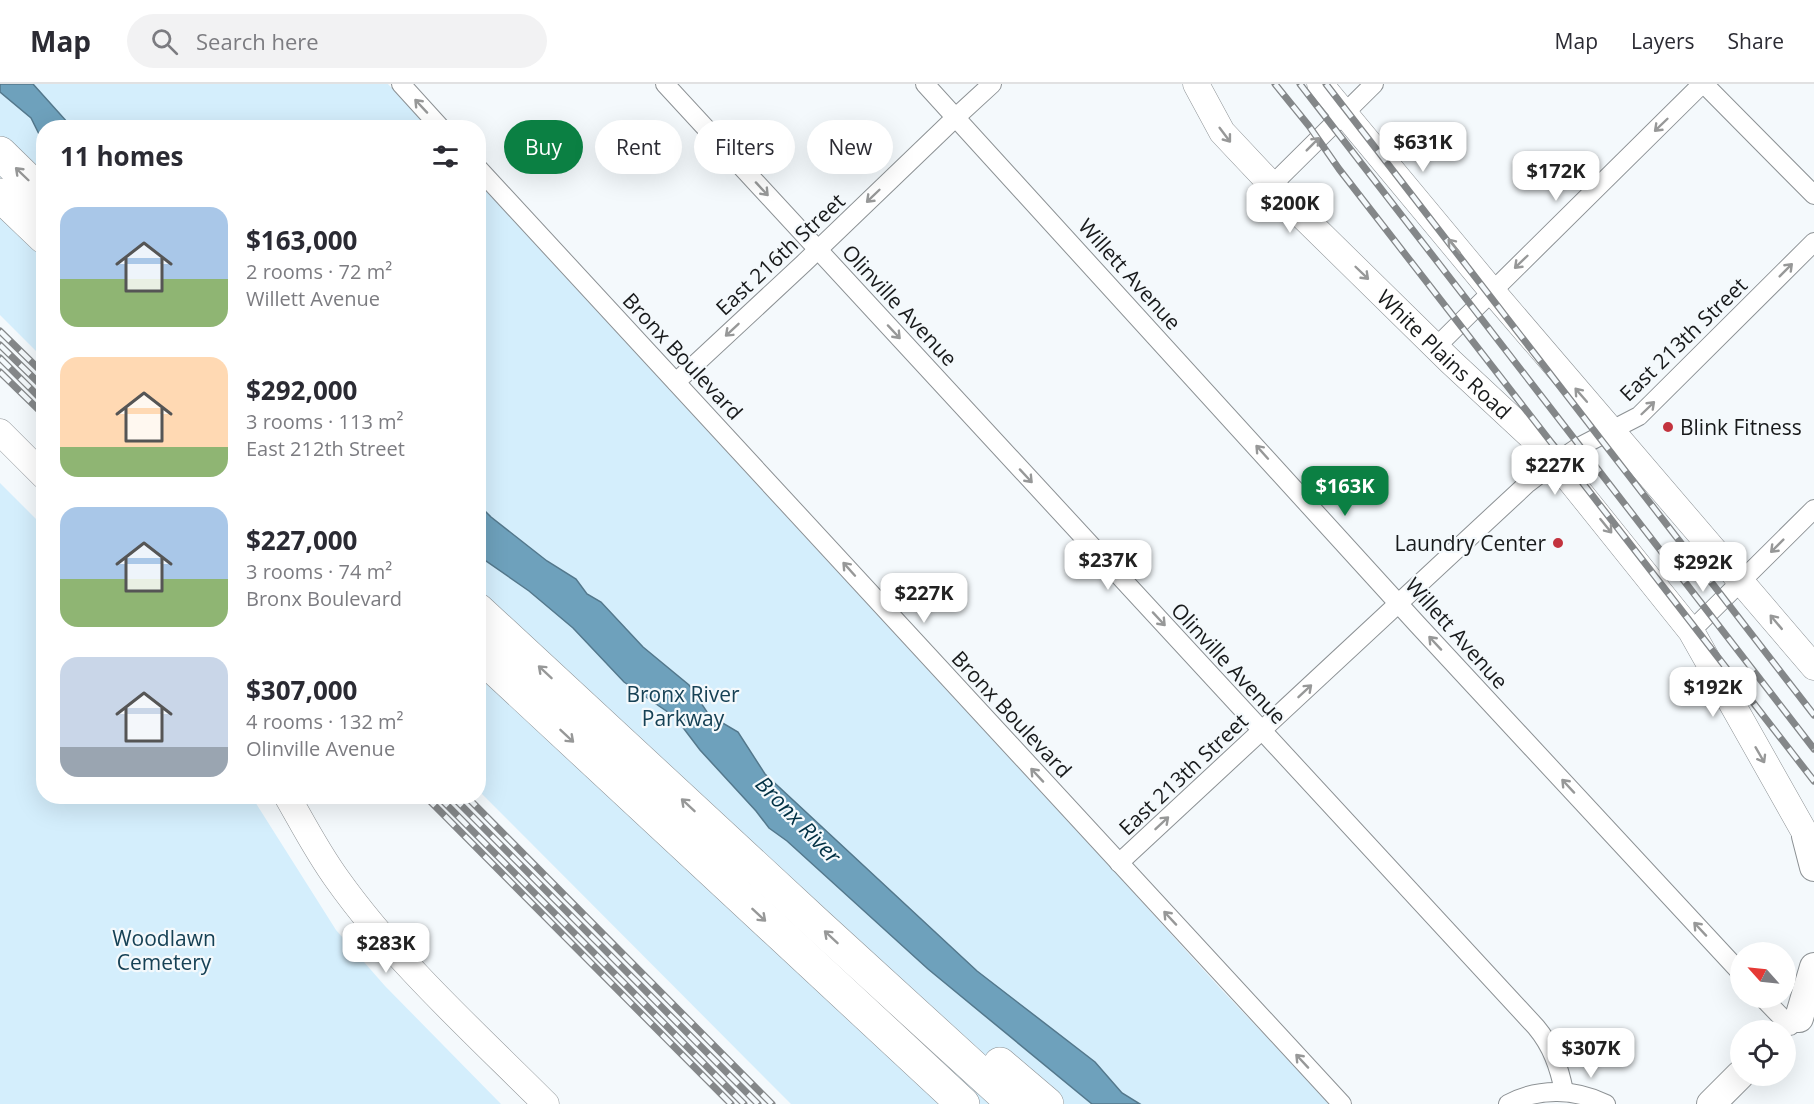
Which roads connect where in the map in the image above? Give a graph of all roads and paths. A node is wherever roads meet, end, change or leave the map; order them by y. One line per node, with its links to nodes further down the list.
1 (401, 84): 11 (street, one-way to 1)
2 (665, 84): 20 (street, Olinville Avenue, one-way to 20)
3 (925, 84): 10 (street, Willett Avenue)
4 (992, 84): 10 (street, East 216th Street)
5 (1196, 84): 14 (main road, White Plains Road, one-way to 14)
6 (1320, 84): 9 (main road)
7 (1374, 84): 9 (street)
8 (1703, 84): 17 (street); 21 (street, one-way to 21)
9 (1344, 113): 14 (street, one-way to 9); 21 (main road, one-way to 9)
10 (955, 118): 20 (street, East 216th Street, one-way to 20); 30 (street, Willett Avenue, one-way to 10)
11 (434, 120)
12 (0, 153): 15 (highway, one-way to 12)
13 (486, 177): 23 (street, Bronx Boulevard)
14 (1272, 186): 22 (main road, White Plains Road, one-way to 22)
15 (36, 188)
16 (0, 195): 18 (highway)
17 (1814, 195)
18 (36, 229)
19 (1814, 242): 24 (street, East 213th Street, one-way to 19)
20 (818, 250): 23 (street, East 216th Street, one-way to 23); 35 (street, Olinville Avenue, one-way to 35)
21 (1492, 291): 22 (street); 24 (main road, one-way to 21)
22 (1436, 346): 26 (main road, White Plains Road)
23 (676, 382): 38 (street, Bronx Boulevard, one-way to 23)
24 (1611, 430): 26 (street, East 213th Street); 29 (main road)
25 (0, 432): 27 (main road)
26 (1555, 462): 30 (street, East 213th Street); 32 (main road, White Plains Road, one-way to 32)
27 (36, 468)
28 (1814, 509): 29 (street, one-way to 29)
29 (1741, 582): 32 (street); 34 (main road, one-way to 29)
30 (1398, 603): 35 (street, East 213th Street, one-way to 30); 40 (street, Willett Avenue, one-way to 30)
31 (486, 617): 41 (highway, one-way to 31)
32 (1691, 631): 37 (main road, White Plains Road, one-way to 37)
33 (486, 660): 45 (highway, one-way to 45)
34 (1814, 667)
35 (1262, 731): 38 (street, East 213th Street, one-way to 35); 47 (street, Olinville Avenue)
36 (291, 804): 48 (main road)
37 (1810, 843): 39 (main road)
38 (1119, 863): 53 (street, Bronx Boulevard, one-way to 38)
39 (1814, 867)
40 (1730, 961)
41 (861, 965): 51 (highway); 52 (highway)
42 (1814, 967): 44 (main road)
43 (1779, 1008): 44 (street)
44 (1800, 1021)
45 (897, 1043): 49 (highway); 50 (highway)
46 (1730, 1086): 56 (main road)
47 (1564, 1091): 54 (street); 55 (street)
48 (546, 1104)
49 (951, 1104)
50 (963, 1104)
51 (1014, 1104)
52 (1047, 1104)
53 (1342, 1104)
54 (1508, 1104)
55 (1606, 1104)
56 (1711, 1104)

